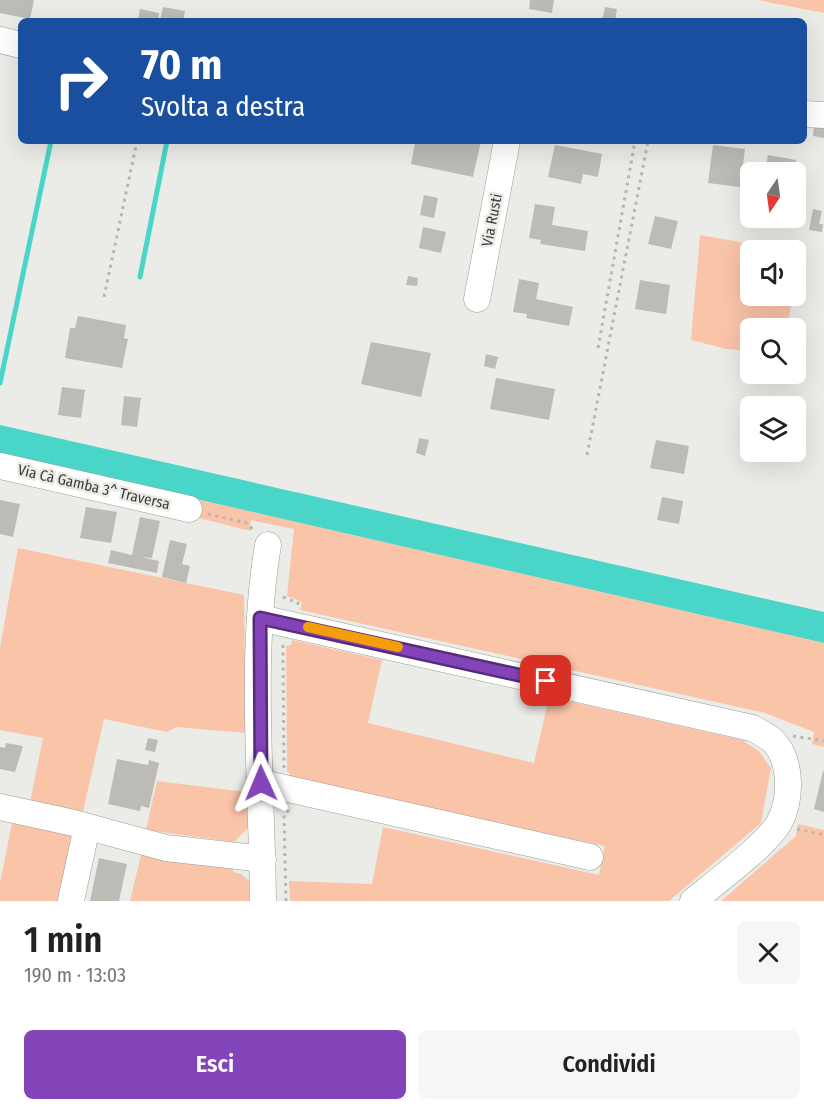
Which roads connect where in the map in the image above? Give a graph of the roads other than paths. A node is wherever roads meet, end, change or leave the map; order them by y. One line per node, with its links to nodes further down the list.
1 (0, 40): 2 (street)
2 (18, 44)
3 (807, 114): 4 (street)
4 (824, 115)
5 (506, 144): 6 (street, Via Rusti)
6 (477, 299)
7 (0, 466): 8 (street, Via Cà Gamba 3^ Traversa)
8 (189, 509)
9 (268, 544): 10 (street)
10 (260, 618): 11 (street); 18 (street)
11 (273, 779): 14 (street); 15 (street)
12 (0, 807): 13 (street)
13 (87, 826): 15 (street); 16 (street)
14 (590, 856)
15 (263, 859): 17 (street)
16 (70, 900)
17 (263, 901)
18 (693, 901)

